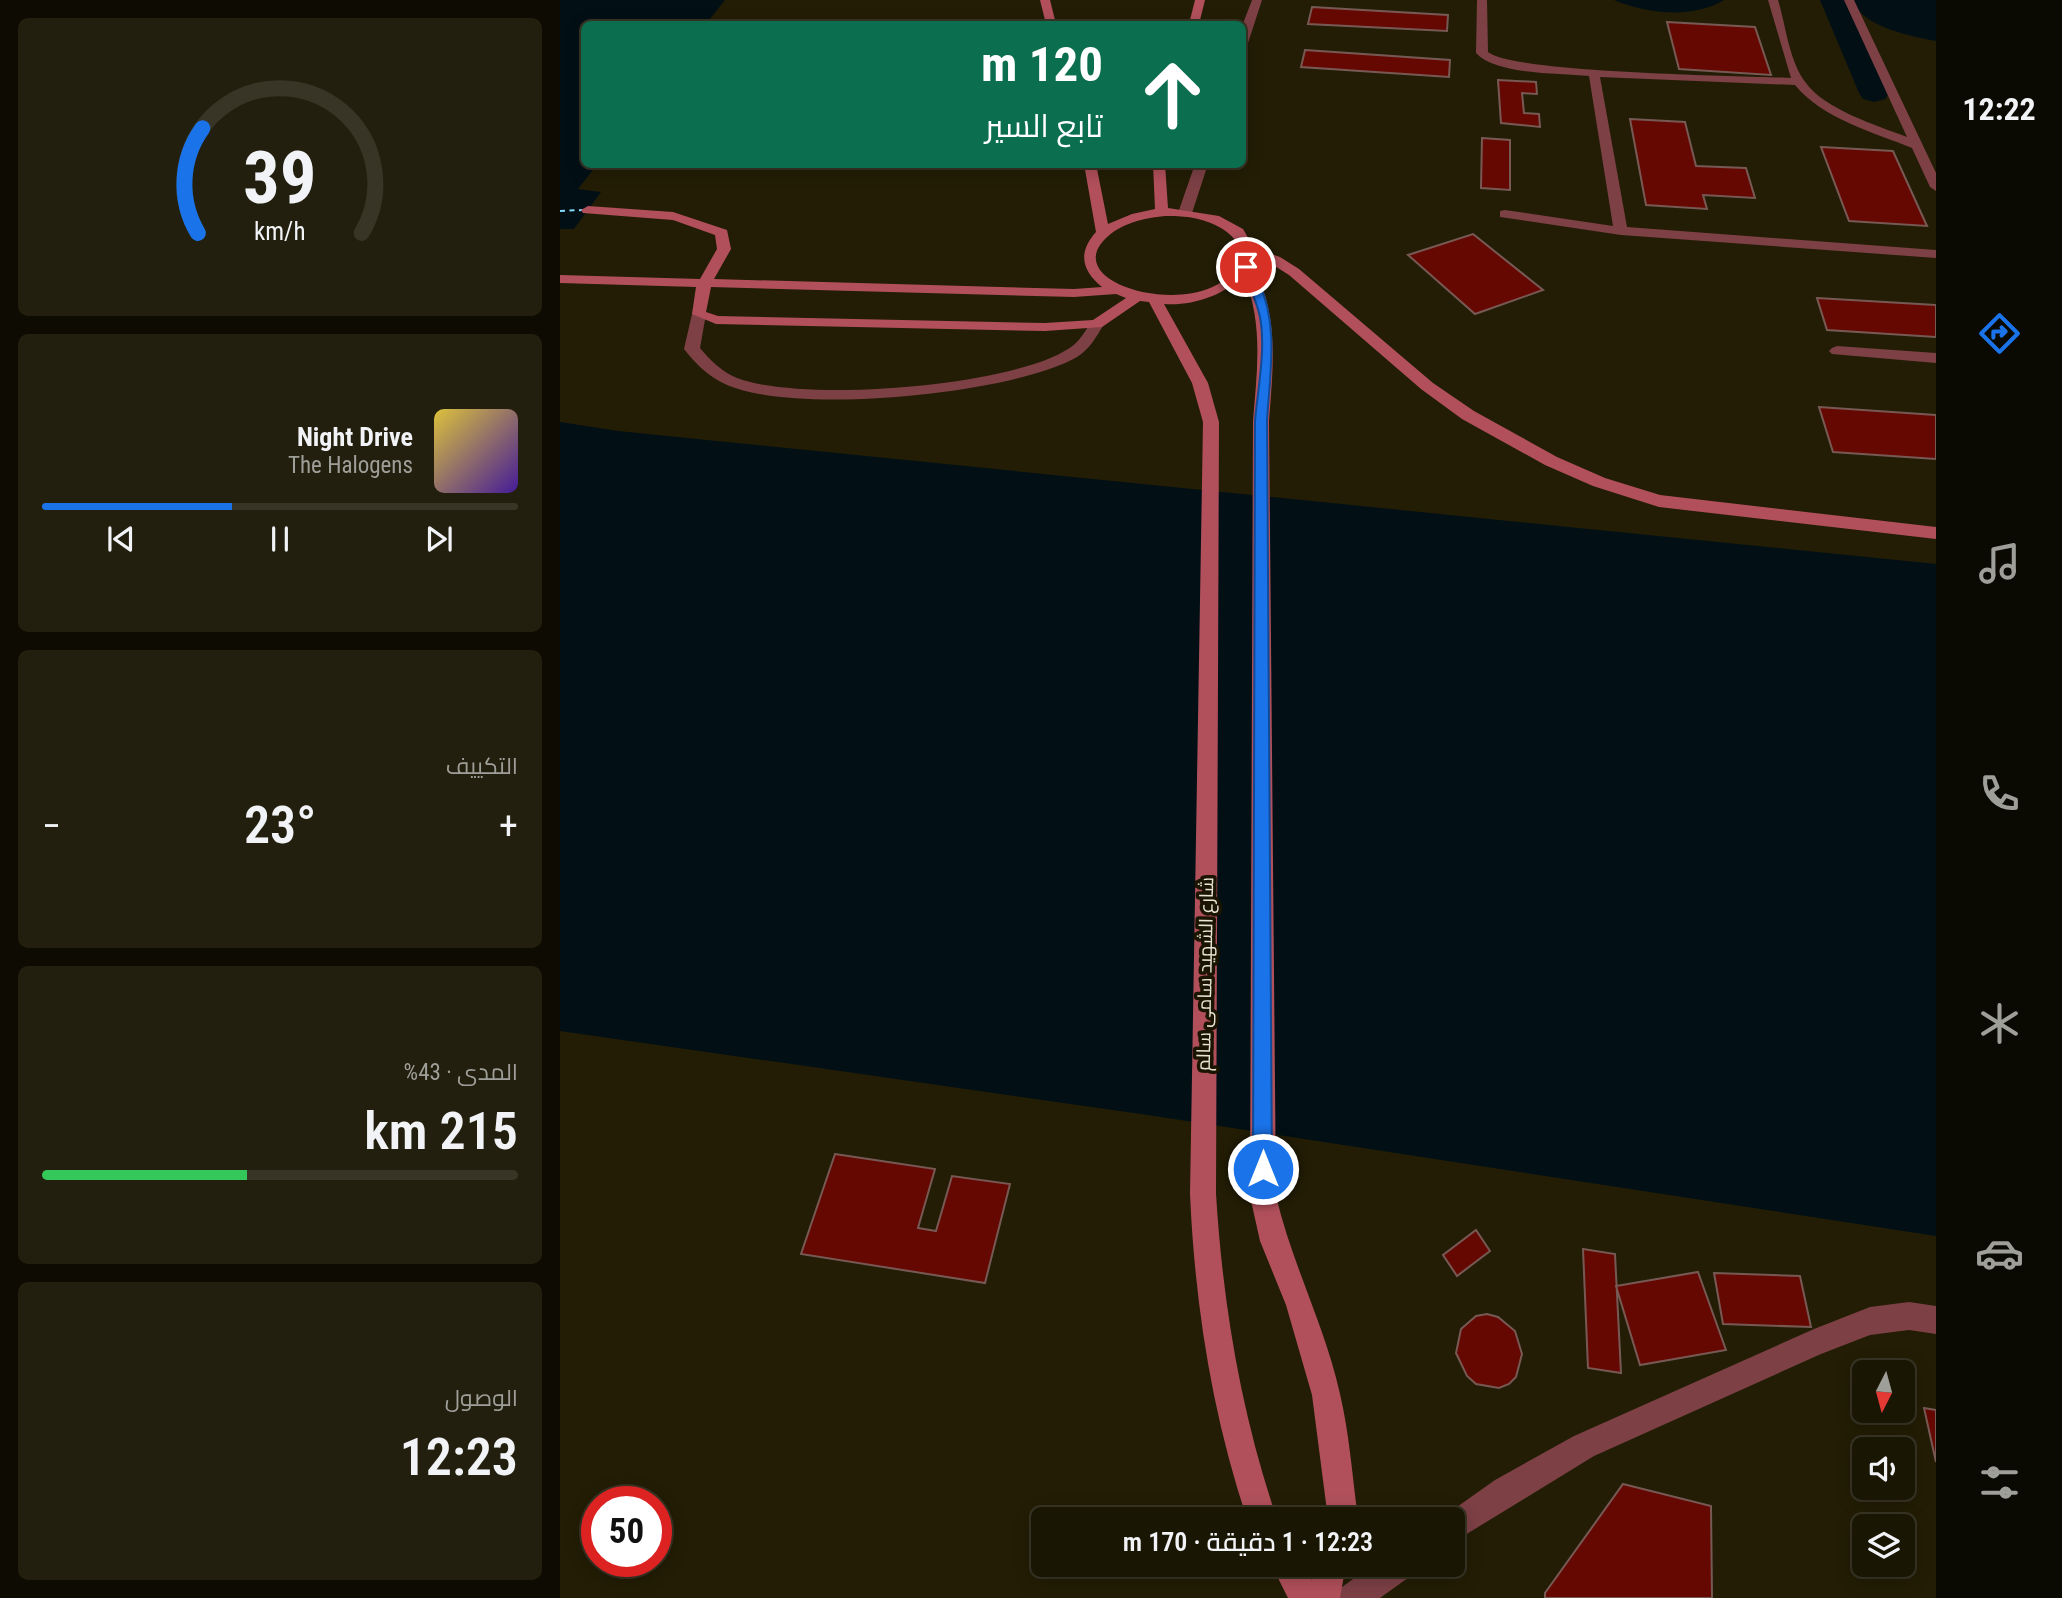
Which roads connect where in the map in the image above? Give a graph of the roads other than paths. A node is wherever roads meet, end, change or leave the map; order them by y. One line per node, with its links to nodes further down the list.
1 (1045, 0): 7 (main road)
2 (1200, 0): 8 (main road)
3 (1257, 0): 9 (street)
4 (1482, 0): 10 (street)
5 (1773, 0): 11 (street)
6 (1849, 0): 12 (street)
7 (1050, 21)
8 (1195, 21)
9 (1246, 32)
10 (1594, 74): 11 (street); 21 (street)
11 (1798, 82): 12 (street)
12 (1917, 146): 16 (street)
13 (1091, 168): 22 (main road)
14 (1159, 168): 18 (main road)
15 (1201, 168): 19 (street)
16 (1936, 187)
17 (587, 210): 26 (main road)
18 (1162, 212): 19 (main road); 22 (main road)
19 (1185, 213): 24 (main road)
20 (1505, 214): 21 (street)
21 (1621, 231): 23 (street)
22 (1102, 233): 27 (main road)
23 (1936, 254)
24 (1247, 259): 29 (main road); 34 (main road); 37 (main road)
25 (560, 279): 26 (main road)
26 (704, 282): 27 (main road); 30 (main road)
27 (1116, 290): 28 (main road)
28 (1138, 297): 29 (main road); 31 (main road)
29 (1155, 300): 36 (main road, شارع الشهيد سامى سالم)
30 (699, 314): 31 (main road); 31 (street)
31 (1097, 324)
32 (1837, 351): 33 (street)
33 (1936, 358)
34 (1936, 533)
35 (1936, 1320): 38 (street)
36 (1258, 1507)
37 (1342, 1507)
38 (1465, 1519)
39 (1293, 1577): 42 (main road)
40 (1328, 1577): 43 (main road)
41 (1383, 1577): 44 (street)
42 (1305, 1598)
43 (1324, 1598)
44 (1353, 1598)

